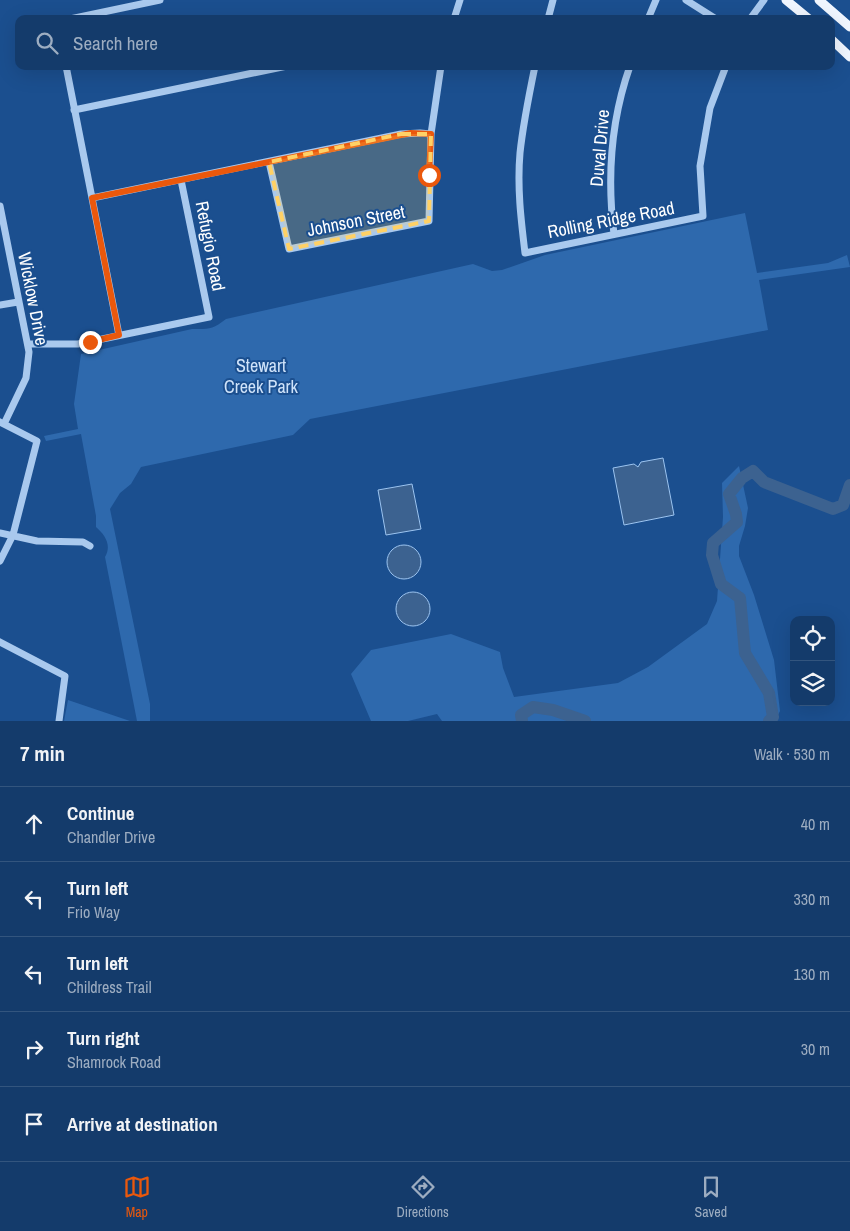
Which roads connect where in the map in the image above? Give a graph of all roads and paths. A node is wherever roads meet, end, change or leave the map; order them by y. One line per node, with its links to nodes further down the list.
1 (160, 0): 9 (street)
2 (460, 0): 10 (street)
3 (553, 0): 11 (street)
4 (656, 0): 12 (street)
5 (686, 0): 13 (street)
6 (764, 0): 14 (street)
7 (786, 0): 15 (main road)
8 (819, 0): 16 (main road)
9 (89, 15)
10 (455, 15)
11 (549, 15)
12 (650, 15)
13 (710, 15)
14 (753, 15)
15 (803, 15)
16 (850, 27)
17 (835, 43): 18 (main road)
18 (850, 57)
19 (67, 70): 25 (street)
20 (268, 70): 25 (street)
21 (440, 70): 26 (street)
22 (534, 70): 31 (street, Rolling Ridge Road)
23 (629, 70): 31 (street, Duval Drive)
24 (724, 70): 31 (street, Rolling Ridge Road)
25 (74, 110): 29 (street)
26 (431, 134): 27 (street); 27 (street, Johnson Street)
27 (269, 162): 28 (street)
28 (181, 180): 29 (street); 34 (street, Refugio Road)
29 (92, 198): 34 (street)
30 (0, 206): 32 (street, Wicklow Drive)
31 (614, 234)
32 (18, 302): 33 (street); 35 (street, Wicklow Drive)
33 (0, 305)
34 (119, 335): 35 (street)
35 (28, 344): 36 (street, Wicklow Drive)
36 (2, 423): 38 (street)
37 (0, 533): 38 (street)
38 (13, 535): 39 (street); 40 (street)
39 (90, 546)
40 (0, 561)
41 (0, 642): 42 (street)
42 (59, 721)

